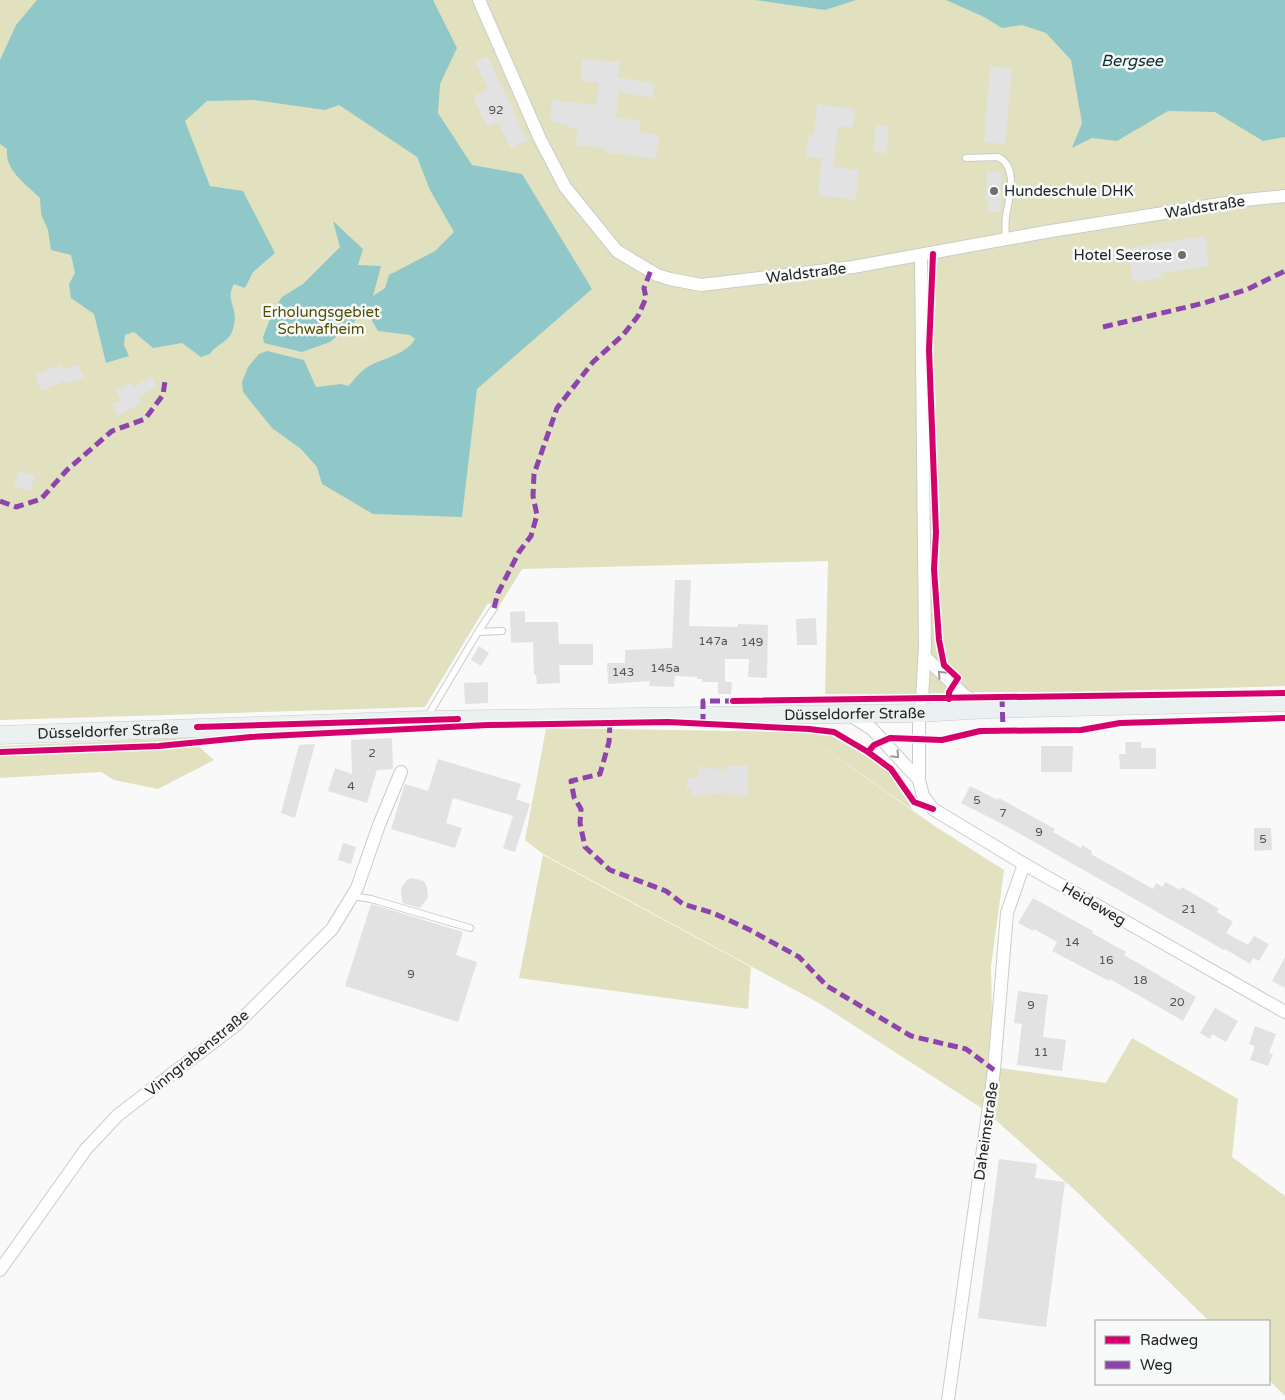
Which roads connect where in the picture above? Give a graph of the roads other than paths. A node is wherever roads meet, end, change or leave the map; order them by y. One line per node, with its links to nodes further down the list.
1 (479, 0): 5 (street, Waldstraße)
2 (966, 158): 4 (lane)
3 (1285, 196): 4 (street, Waldstraße)
4 (1006, 240): 5 (street, Waldstraße)
5 (921, 256): 9 (street, Heideweg)
6 (494, 608): 8 (lane)
7 (502, 631): 8 (lane)
8 (478, 632): 14 (lane)
9 (924, 656): 11 (street, one-way to 9); 13 (street, Heideweg)
10 (1285, 702): 11 (main road, Düsseldorfer Straße)
11 (989, 709): 13 (main road, Düsseldorfer Straße)
12 (846, 713): 13 (main road, Düsseldorfer Straße); 14 (main road, Düsseldorfer Straße); 17 (street, Heideweg, one-way to 17)
13 (919, 713): 17 (street, Heideweg)
14 (425, 720): 15 (main road, Düsseldorfer Straße)
15 (0, 735)
16 (401, 772): 19 (street, Vinngrabenstraße)
17 (919, 780): 18 (street, Heideweg)
18 (1024, 864): 21 (street, Heideweg); 23 (street, Daheimstraße)
19 (352, 896): 20 (lane); 22 (street, Vinngrabenstraße)
20 (470, 928)
21 (1285, 1012)
22 (0, 1270)
23 (948, 1400)

